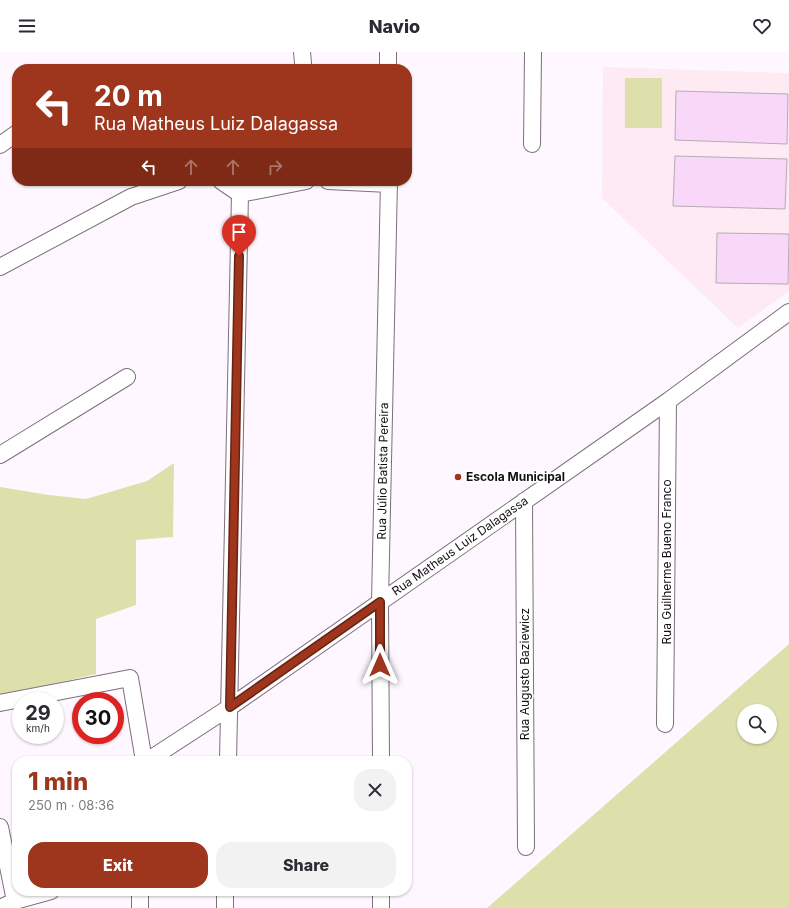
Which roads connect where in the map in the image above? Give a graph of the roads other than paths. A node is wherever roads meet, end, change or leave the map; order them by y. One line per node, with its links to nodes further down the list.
1 (388, 52): 3 (street)
2 (533, 52): 5 (street)
3 (388, 64)
4 (12, 137): 6 (street)
5 (532, 144)
6 (0, 145)
7 (166, 186): 12 (street)
8 (228, 186): 11 (street)
9 (281, 186): 11 (street)
10 (389, 186): 18 (street, Rua Júlio Batista Pereira)
11 (240, 194): 20 (street)
12 (0, 267)
13 (789, 312): 15 (street, Rua Matheus Luiz Dalagassa)
14 (127, 377): 16 (street)
15 (668, 401): 17 (street, Rua Matheus Luiz Dalagassa); 21 (street, Rua Guilherme Bueno Franco)
16 (0, 455)
17 (524, 501): 18 (street, Rua Matheus Luiz Dalagassa); 27 (street, Rua Augusto Baziewicz)
18 (380, 602): 20 (street, Rua Matheus Luiz Dalagassa); 25 (street, Rua Júlio Batista Pereira)
19 (0, 703): 22 (street)
20 (230, 707): 23 (street, Rua Matheus Luiz Dalagassa); 24 (street)
21 (666, 724)
22 (143, 756)
23 (155, 756)
24 (228, 756)
25 (381, 756)
26 (0, 827): 28 (street)
27 (526, 847)
28 (12, 886)
29 (14, 896): 34 (street)
30 (33, 896): 34 (street)
31 (140, 896): 36 (street)
32 (225, 896): 37 (street)
33 (381, 896): 38 (street)
34 (15, 901): 35 (street)
35 (0, 908)
36 (140, 908)
37 (225, 908)
38 (381, 908)

